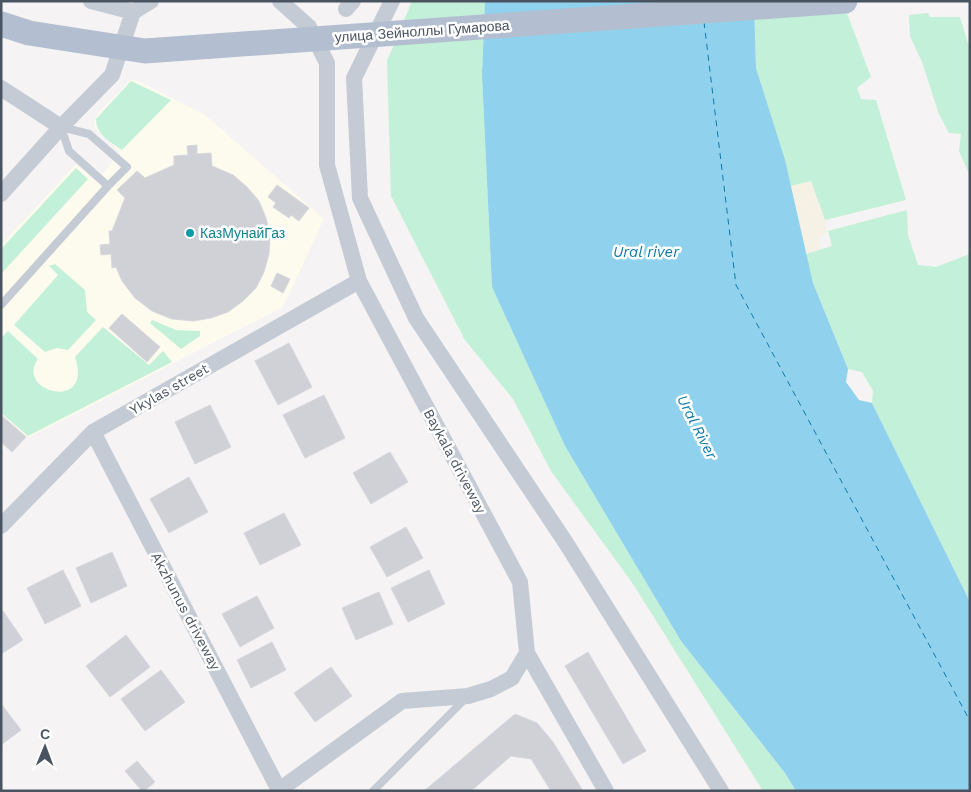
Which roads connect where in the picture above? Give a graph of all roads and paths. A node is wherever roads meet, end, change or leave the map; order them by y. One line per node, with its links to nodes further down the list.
1 (92, 1): 6 (street)
2 (151, 1): 6 (street)
3 (280, 1): 12 (street, Baykala driveway)
4 (392, 1): 21 (street)
5 (845, 1): 7 (main road, улица Зейноллы Гумарова, bridge)
6 (133, 12): 9 (street)
7 (1, 24)
8 (1, 88): 9 (street)
9 (61, 126): 10 (lane); 10 (lane); 11 (street)
10 (108, 186): 13 (lane)
11 (1, 194)
12 (359, 281): 14 (street, Ykylas street); 16 (street, Baykala driveway)
13 (1, 305)
14 (93, 432): 15 (street, Ykylas street); 18 (street, Akzhunus driveway)
15 (1, 526)
16 (527, 653): 17 (street); 20 (street)
17 (468, 696): 18 (street); 19 (lane)
18 (279, 790)
19 (373, 791)
20 (606, 791)
21 (722, 791)

